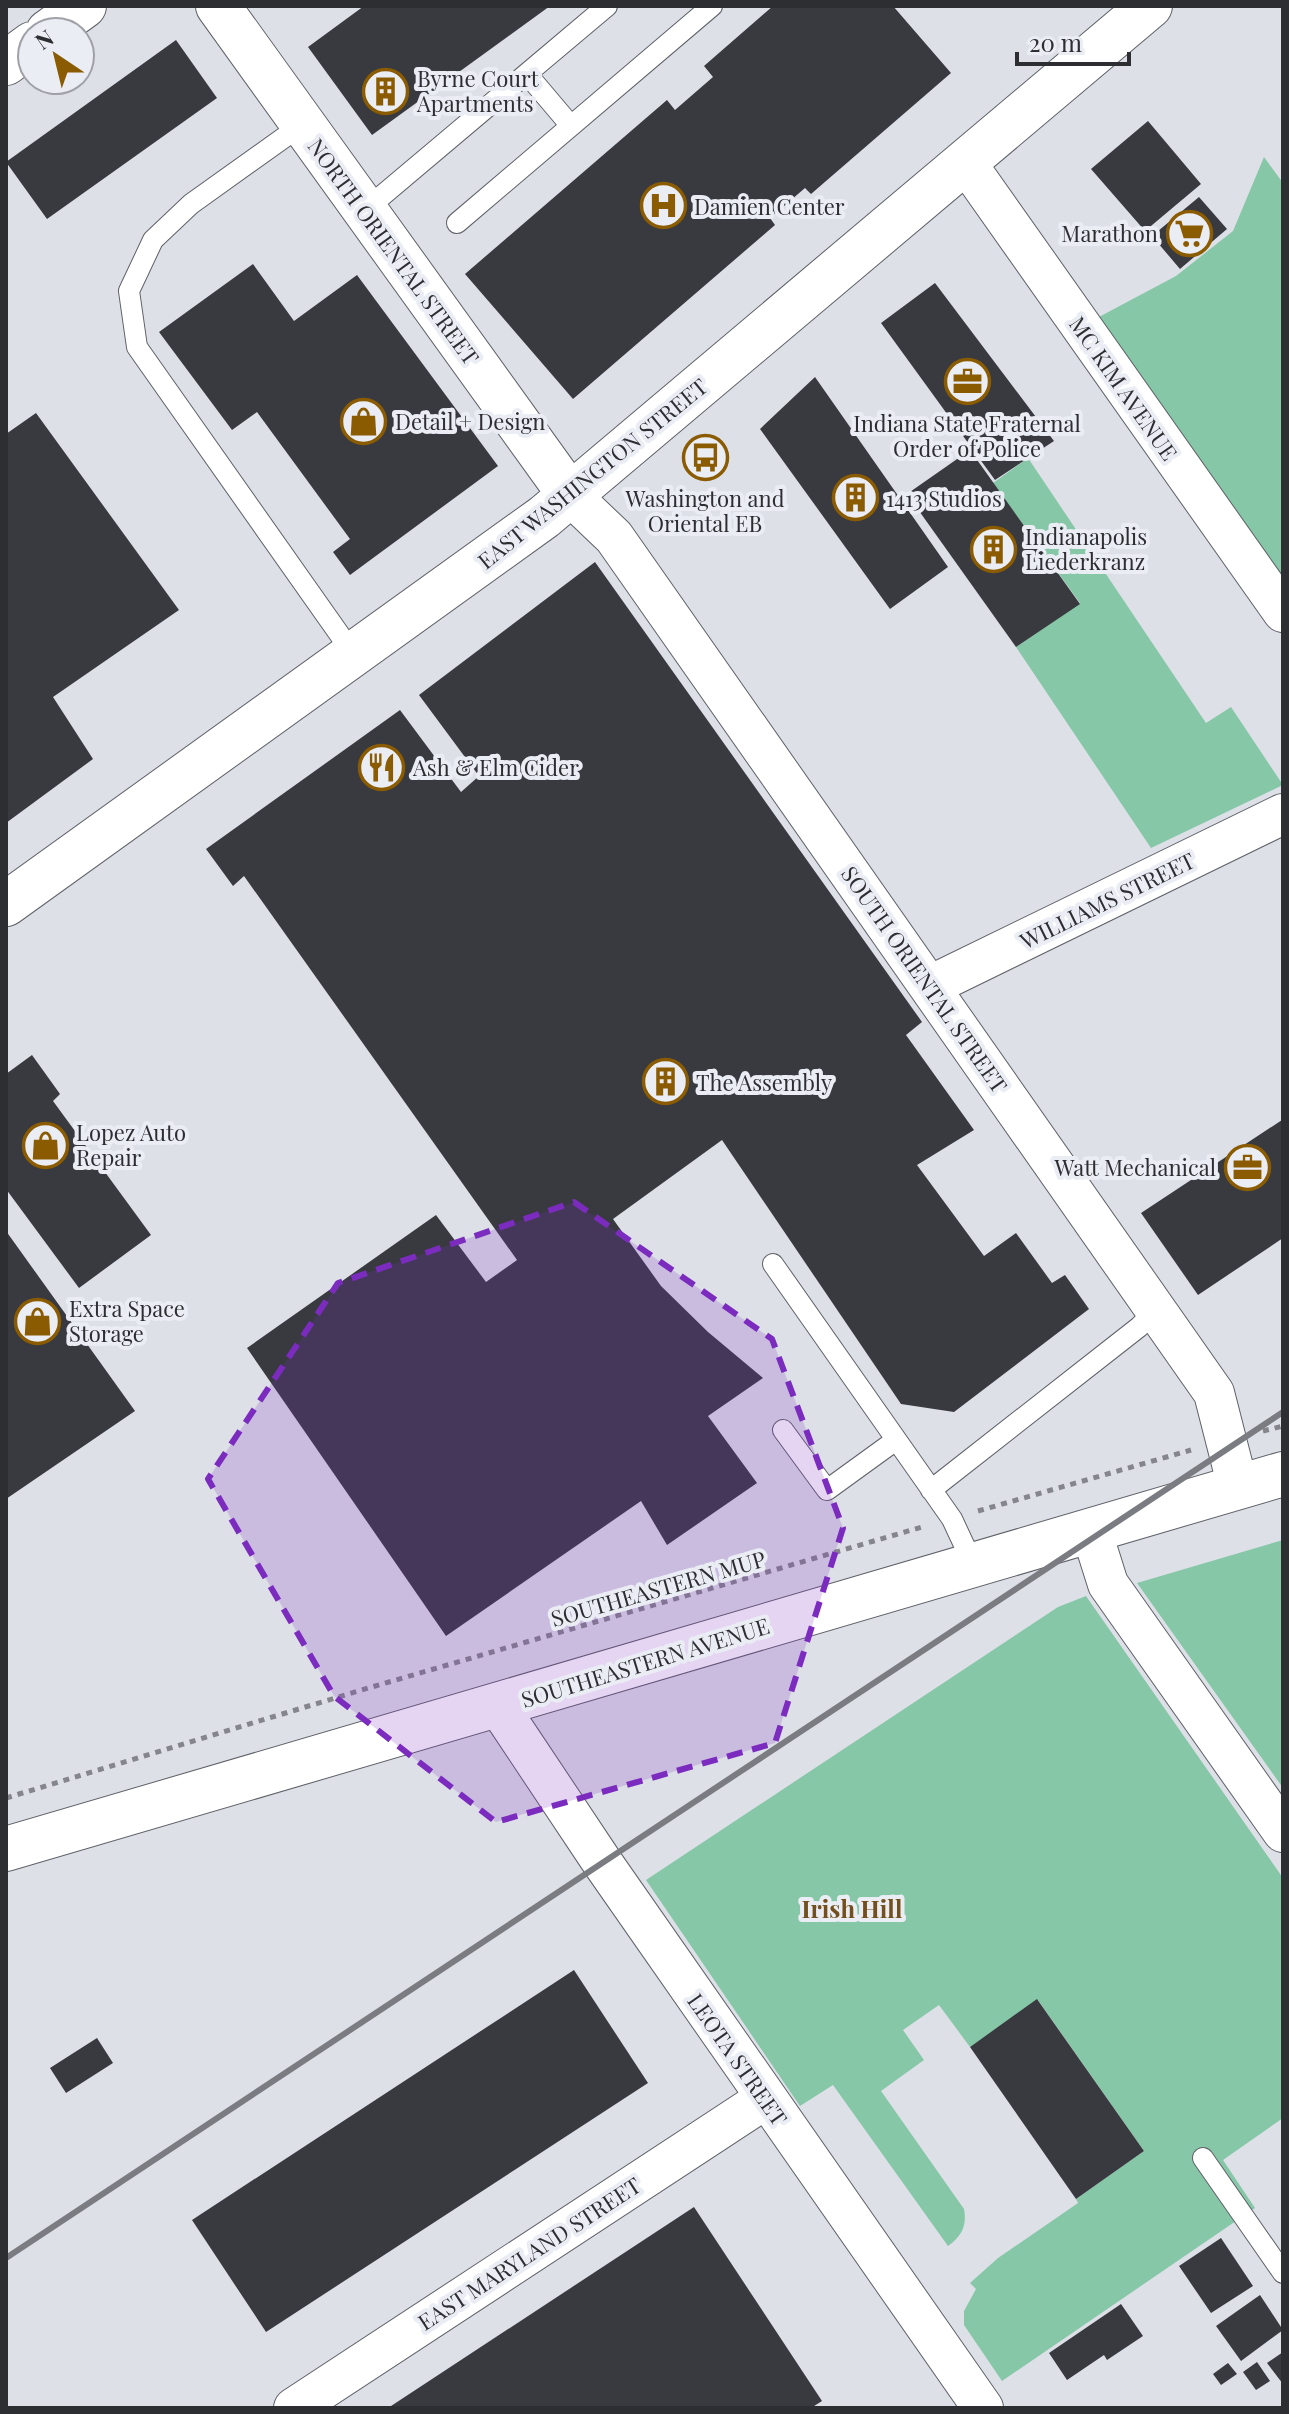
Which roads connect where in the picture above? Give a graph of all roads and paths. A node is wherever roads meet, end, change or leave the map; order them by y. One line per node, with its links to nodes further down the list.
1 (218, 6): 6 (main road, NORTH ORIENTAL STREET)
2 (607, 6): 5 (lane)
3 (712, 6): 7 (lane)
4 (1150, 6): 8 (main road, EAST WASHINGTON STREET)
5 (527, 74): 7 (lane); 9 (lane)
6 (303, 124): 9 (main road, NORTH ORIENTAL STREET); 13 (lane)
7 (571, 126): 10 (lane)
8 (966, 163): 11 (main road, EAST WASHINGTON STREET); 12 (street, MC KIM AVENUE)
9 (365, 210): 11 (main road, NORTH ORIENTAL STREET)
10 (457, 223)
11 (570, 495): 13 (main road, EAST WASHINGTON STREET); 16 (street, SOUTH ORIENTAL STREET)
12 (1283, 612)
13 (354, 655): 15 (main road, EAST WASHINGTON STREET)
14 (1283, 814): 16 (street, WILLIAMS STREET)
15 (6, 904)
16 (930, 986): 18 (street, SOUTH ORIENTAL STREET)
17 (773, 1264): 22 (lane)
18 (1156, 1310): 23 (street, SOUTH ORIENTAL STREET); 26 (lane)
19 (1283, 1426): 20 (path)
20 (1274, 1429)
21 (783, 1430): 22 (lane)
22 (896, 1440): 26 (lane)
23 (1227, 1440): 25 (street, SOUTH ORIENTAL STREET); 27 (path, SOUTHEASTERN MUP)
24 (1283, 1474): 25 (main road, SOUTHEASTERN AVENUE)
25 (1238, 1487): 28 (main road, SOUTHEASTERN AVENUE)
26 (931, 1490): 27 (lane)
27 (952, 1519): 29 (lane); 31 (path, SOUTHEASTERN MUP)
28 (1091, 1530): 29 (main road, SOUTHEASTERN AVENUE); 32 (street)
29 (973, 1564): 30 (main road, SOUTHEASTERN AVENUE)
30 (498, 1706): 33 (main road, SOUTHEASTERN AVENUE); 34 (street, LEOTA STREET)
31 (6, 1798)
32 (1283, 1832)
33 (10, 1842)
34 (765, 2099): 37 (street, EAST MARYLAND STREET); 39 (street, LEOTA STREET)
35 (1203, 2158): 36 (lane)
36 (1283, 2273)
37 (341, 2395): 38 (street, EAST MARYLAND STREET)
38 (294, 2408)
39 (983, 2408)

